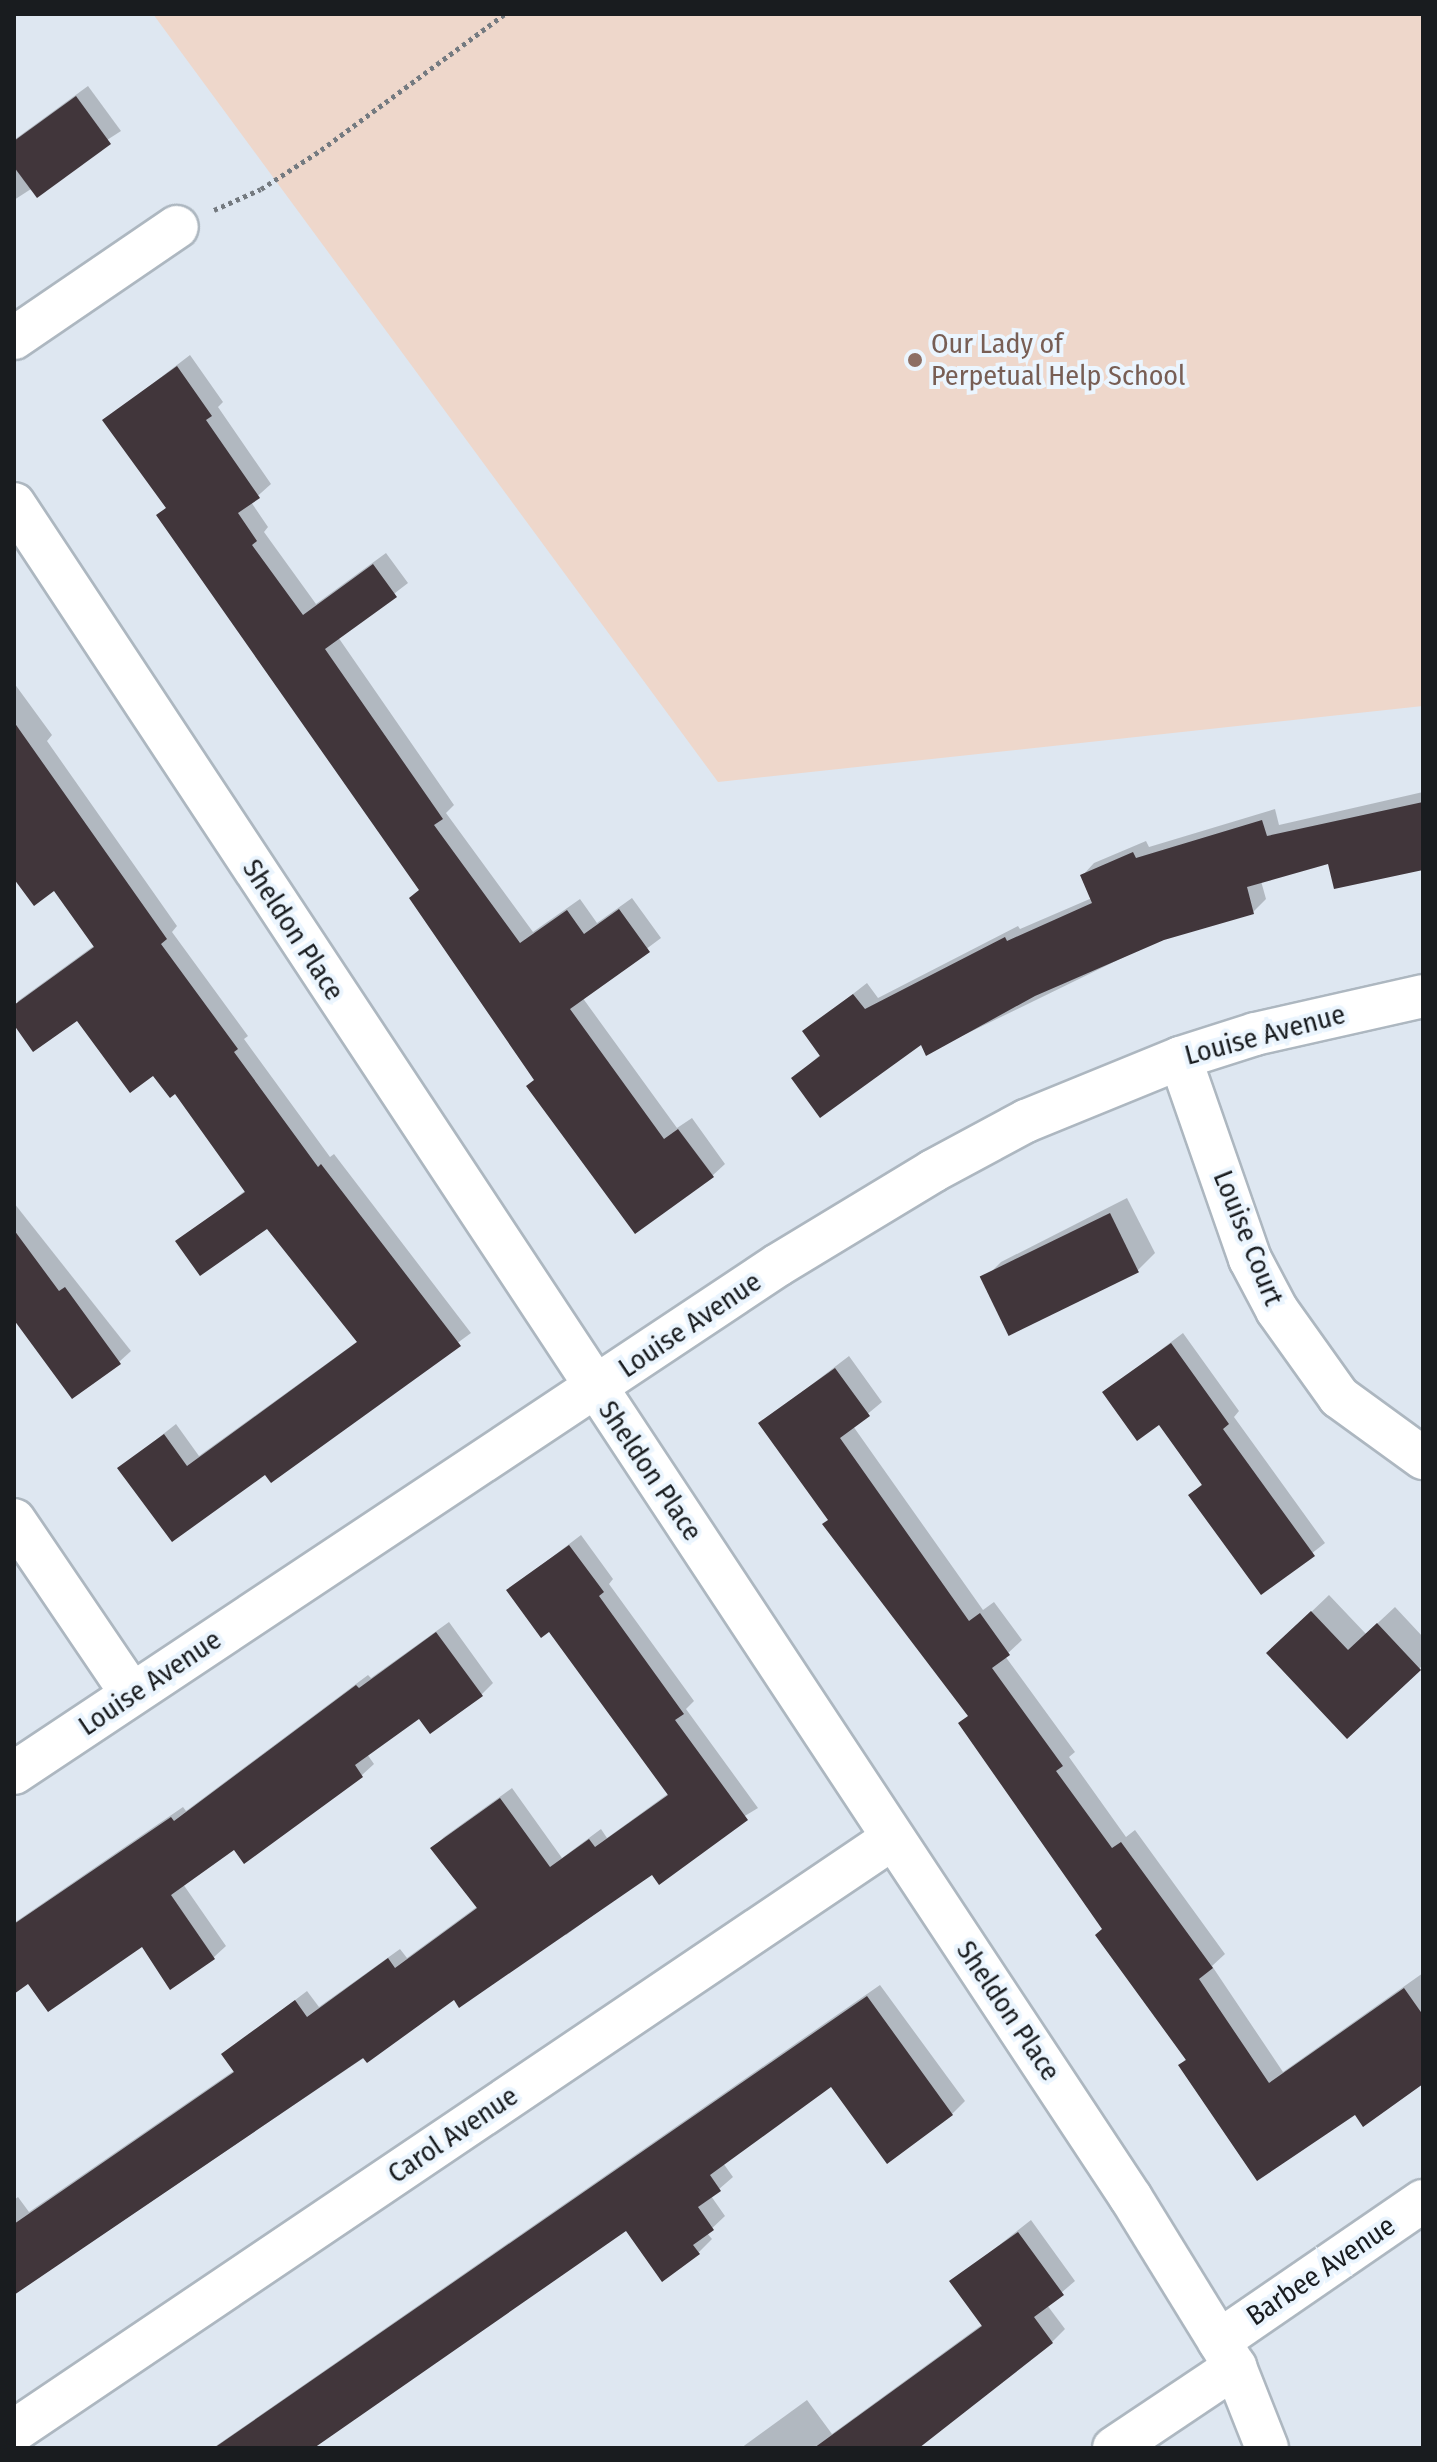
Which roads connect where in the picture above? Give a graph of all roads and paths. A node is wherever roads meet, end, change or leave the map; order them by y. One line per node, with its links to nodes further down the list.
1 (505, 14): 2 (path)
2 (177, 227): 3 (street)
3 (14, 338)
4 (14, 504): 7 (street, Sheldon Place)
5 (1423, 996): 6 (street, Louise Avenue)
6 (1180, 1058): 7 (street, Louise Avenue); 8 (street, Louise Court)
7 (595, 1389): 10 (street, Louise Avenue); 12 (street, Sheldon Place)
8 (1423, 1458)
9 (14, 1520): 10 (street)
10 (132, 1694): 11 (street, Louise Avenue)
11 (14, 1773)
12 (893, 1838): 14 (street, Sheldon Place); 15 (street, Carol Avenue)
13 (1423, 2201): 14 (street, Barbee Avenue)
14 (1227, 2354): 16 (street, Barbee Avenue); 17 (street, Sheldon Place)
15 (14, 2431)
16 (1114, 2448)
17 (1267, 2448)

